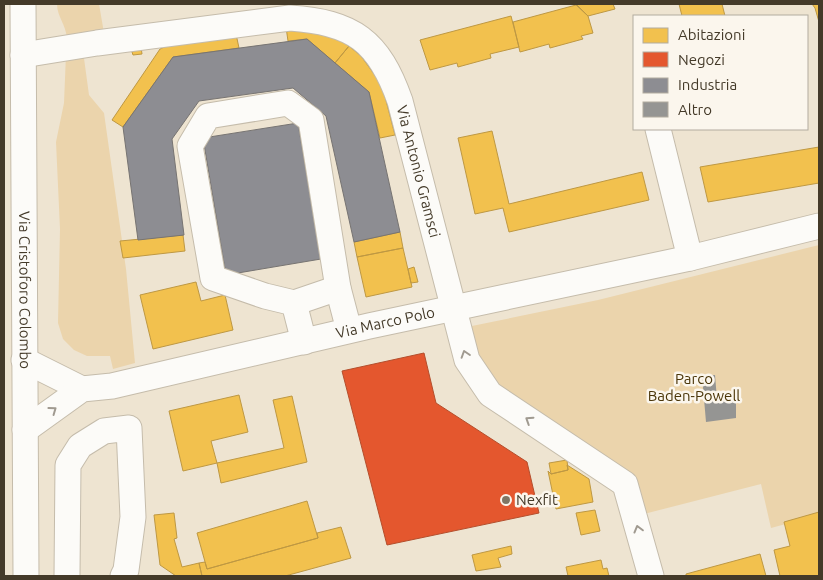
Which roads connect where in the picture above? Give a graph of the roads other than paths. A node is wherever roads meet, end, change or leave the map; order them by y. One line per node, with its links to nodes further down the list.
1 (23, 4): 2 (street, Via Cristoforo Colombo)
2 (23, 56): 3 (street, Via Cristoforo Colombo); 10 (street, Via Antonio Gramsci)
3 (14, 105): 8 (street, Via Cristoforo Colombo)
4 (658, 130): 6 (street)
5 (819, 226): 6 (street, Via Marco Polo)
6 (690, 258): 10 (street, Via Marco Polo)
7 (338, 288): 9 (street); 9 (street); 11 (street)
8 (14, 301): 13 (street, Via Cristoforo Colombo)
9 (294, 303): 12 (street)
10 (451, 308): 11 (street, Via Marco Polo); 19 (street, Via Antonio Gramsci, one-way to 10)
11 (349, 330): 12 (street, Via Marco Polo)
12 (304, 342): 14 (street, Via Marco Polo)
13 (24, 360): 14 (street); 15 (street, Via Cristoforo Colombo)
14 (82, 390): 15 (street, Via Marco Polo, one-way to 14)
15 (25, 430): 16 (street, Via Cristoforo Colombo)
16 (19, 562)
17 (67, 576): 18 (street)
18 (123, 576)
19 (651, 576)

